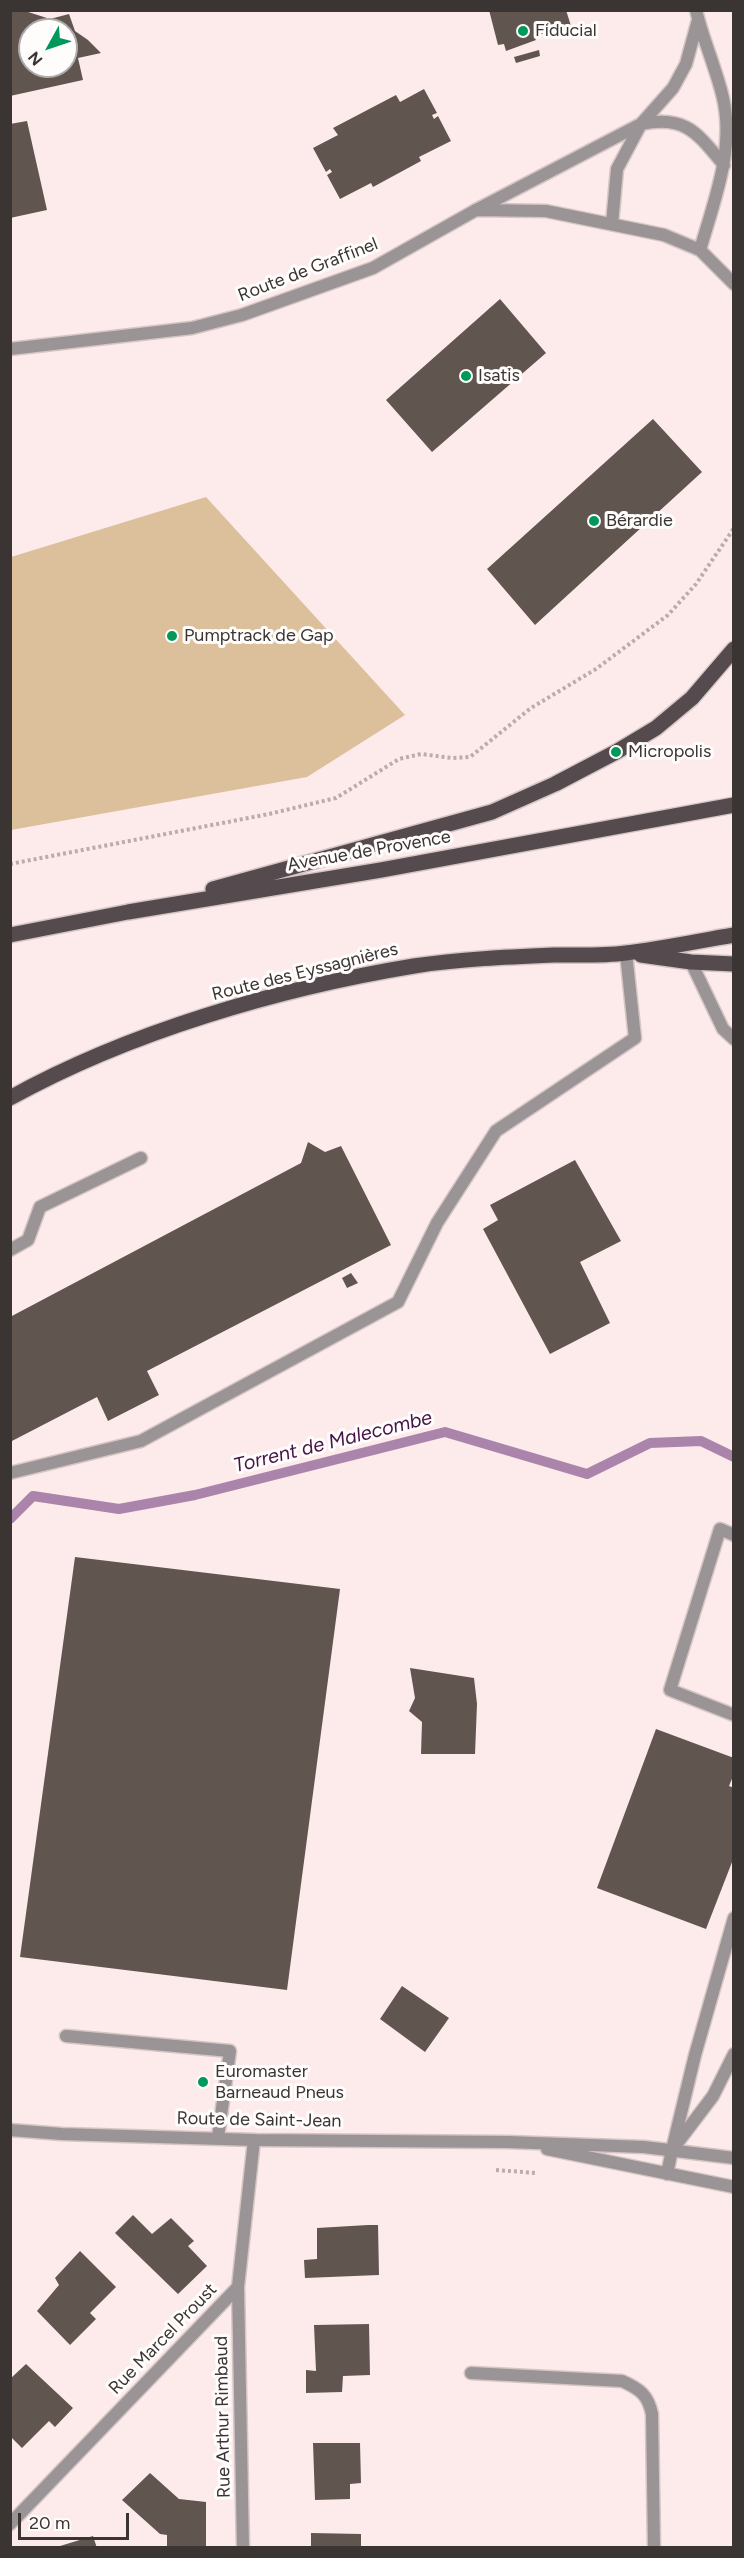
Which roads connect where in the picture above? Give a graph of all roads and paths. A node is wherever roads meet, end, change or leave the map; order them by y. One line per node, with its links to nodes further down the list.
1 (697, 15): 2 (street); 3 (street)
2 (641, 124): 3 (street); 4 (street, Route de Graffinel); 5 (street)
3 (724, 165): 6 (street)
4 (476, 210): 5 (street); 8 (street, Route de Graffinel)
5 (612, 224): 6 (street)
6 (700, 250): 7 (street)
7 (734, 284)
8 (10, 349)
9 (734, 528): 12 (path)
10 (734, 649): 13 (main road)
11 (734, 805): 13 (main road, Avenue de Provence)
12 (10, 864)
13 (128, 912): 14 (main road, Avenue de Provence)
14 (10, 935)
15 (734, 935): 16 (main road, Route des Eyssagnières)
16 (626, 953): 17 (main road, Route des Eyssagnières); 20 (main road, Route des Eyssagnières); 23 (street)
17 (691, 962): 18 (main road, Route des Eyssagnières); 19 (street)
18 (734, 964)
19 (734, 1039)
20 (10, 1098)
21 (141, 1158): 22 (street)
22 (10, 1250)
23 (10, 1473)
24 (734, 1535): 25 (street)
25 (734, 1715)
26 (734, 1918): 33 (street)
27 (66, 2036): 30 (street)
28 (734, 2054): 33 (street)
29 (10, 2130): 30 (street, Route de Saint-Jean)
30 (218, 2137): 31 (street, Route de Saint-Jean)
31 (254, 2140): 32 (street, Route de Saint-Jean); 39 (street, Rue Marcel Proust)
32 (508, 2142): 33 (street, Route de Saint-Jean); 37 (street, Route de Saint-Jean)
33 (672, 2150): 34 (street, Route de Saint-Jean); 37 (street)
34 (734, 2158)
35 (487, 2169): 36 (path)
36 (546, 2174)
37 (667, 2174): 38 (street, Route de Saint-Jean)
38 (734, 2187)
39 (238, 2286): 41 (street, Rue Marcel Proust); 42 (street, Rue Arthur Rimbaud)
40 (471, 2373): 43 (street)
41 (10, 2524)
42 (243, 2547)
43 (654, 2547)

